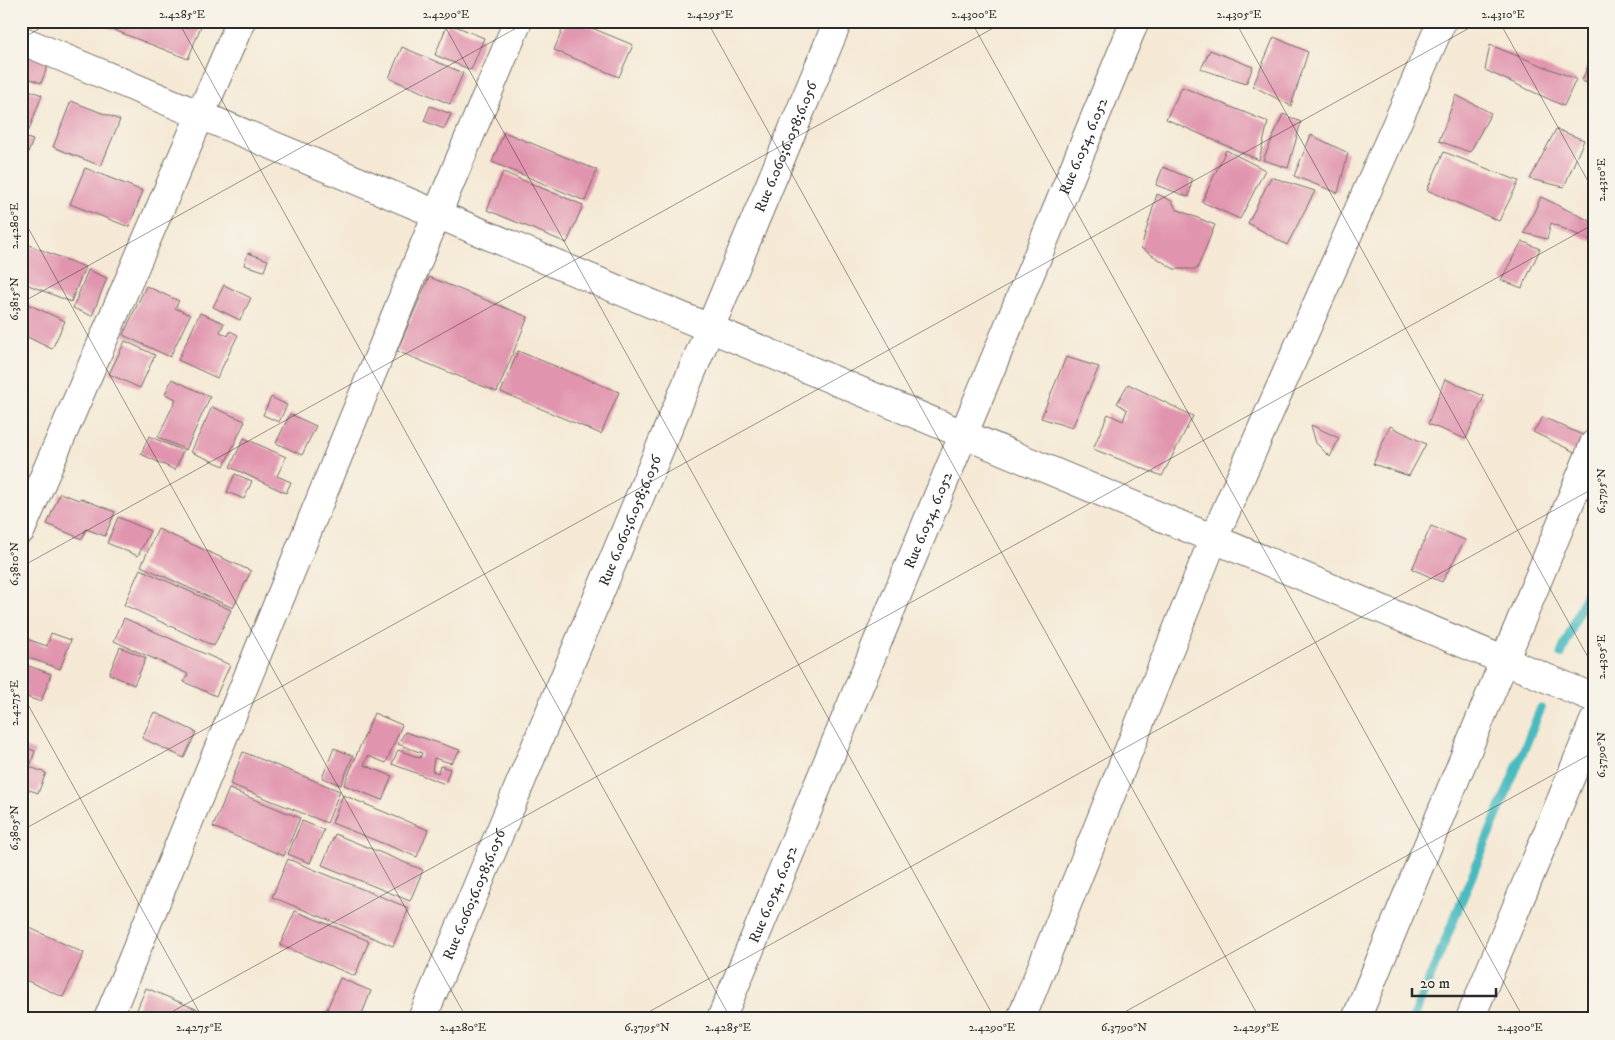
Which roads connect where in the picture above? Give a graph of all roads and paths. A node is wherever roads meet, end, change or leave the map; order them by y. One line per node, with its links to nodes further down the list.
1 (241, 21): 7 (street)
2 (518, 21): 8 (street)
3 (838, 21): 9 (street, Rue 6.060;6.058;6.056)
4 (1135, 21): 10 (street, Rue 6.054, 6.052)
5 (1442, 21): 13 (street)
6 (21, 40): 7 (street)
7 (201, 115): 8 (street); 12 (street)
8 (437, 214): 9 (street); 17 (street)
9 (710, 329): 10 (street); 18 (street, Rue 6.060;6.058;6.056)
10 (964, 435): 13 (street); 19 (street, Rue 6.054, 6.052)
11 (1594, 444): 14 (street)
12 (21, 530)
13 (1213, 540): 14 (street); 20 (street)
14 (1514, 665): 15 (street); 21 (street)
15 (1586, 695)
16 (1594, 721): 22 (street)
17 (108, 1019)
18 (422, 1019)
19 (721, 1019)
20 (1021, 1019)
21 (1356, 1019)
22 (1470, 1019)

